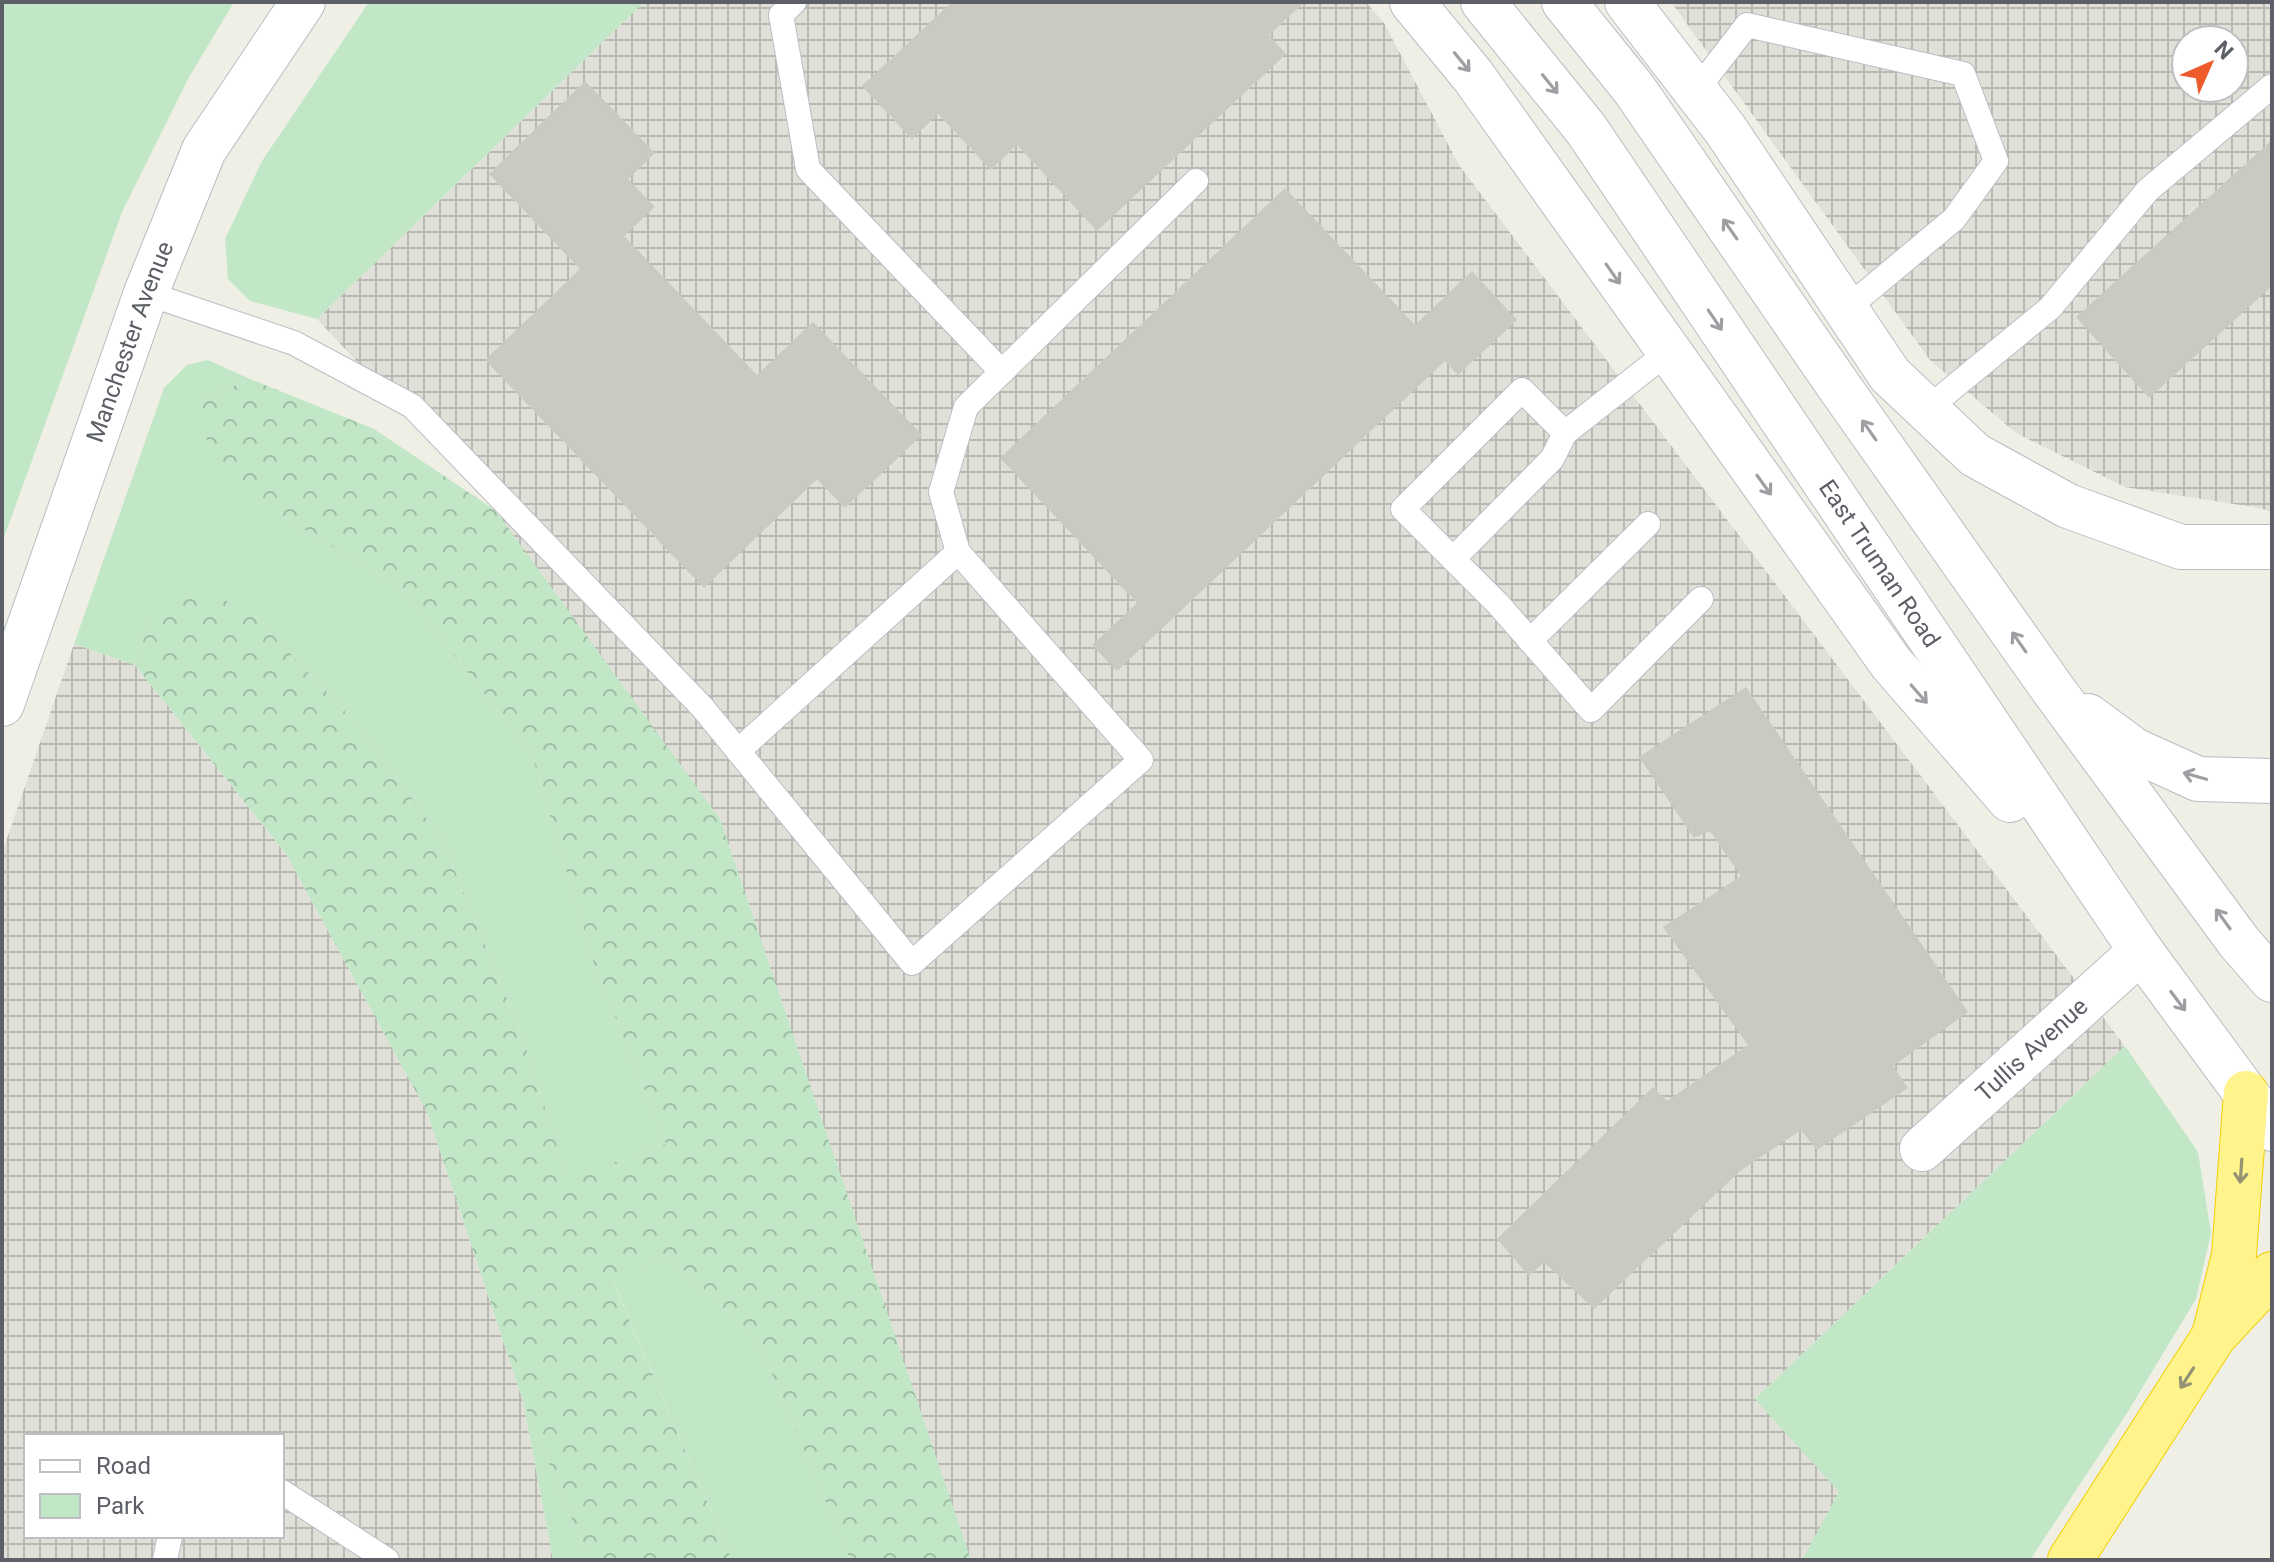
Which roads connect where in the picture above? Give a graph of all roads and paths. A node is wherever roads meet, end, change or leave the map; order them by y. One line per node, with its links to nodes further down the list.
1 (303, 2): 10 (main road, Manchester Avenue)
2 (794, 2): 13 (lane)
3 (1412, 2): 12 (main road, one-way to 12)
4 (1483, 2): 26 (main road, East Truman Road, one-way to 26)
5 (1564, 2): 22 (main road, one-way to 5)
6 (1627, 2): 8 (main road)
7 (2272, 86): 14 (lane)
8 (1696, 91): 11 (main road); 11 (lane)
9 (1196, 181): 13 (lane)
10 (146, 293): 23 (main road, Manchester Avenue); 24 (lane)
11 (1846, 309): 14 (main road)
12 (1668, 352): 15 (lane); 26 (main road, one-way to 26)
13 (1002, 372): 18 (lane)
14 (1927, 409): 17 (main road)
15 (1565, 433): 19 (lane); 19 (lane)
16 (1648, 524): 21 (lane)
17 (2272, 547)
18 (958, 552): 24 (lane); 24 (lane)
19 (1453, 559): 21 (lane)
20 (1701, 599): 21 (lane)
21 (1530, 641)
22 (2052, 688): 25 (main road, one-way to 22); 27 (main road, one-way to 22)
23 (2, 704)
24 (738, 751)
25 (2272, 781)
26 (2141, 951): 28 (main road, East Truman Road, one-way to 28); 30 (main road, Tullis Avenue)
27 (2272, 980)
28 (2246, 1093): 29 (main road, East Truman Road); 32 (highway, one-way to 32)
29 (2272, 1129)
30 (1922, 1149)
31 (2272, 1274): 32 (highway)
32 (2214, 1336): 37 (highway, one-way to 37)
33 (284, 1493): 36 (lane)
34 (170, 1538): 35 (lane)
35 (165, 1560)
36 (387, 1560)
37 (2070, 1560)

